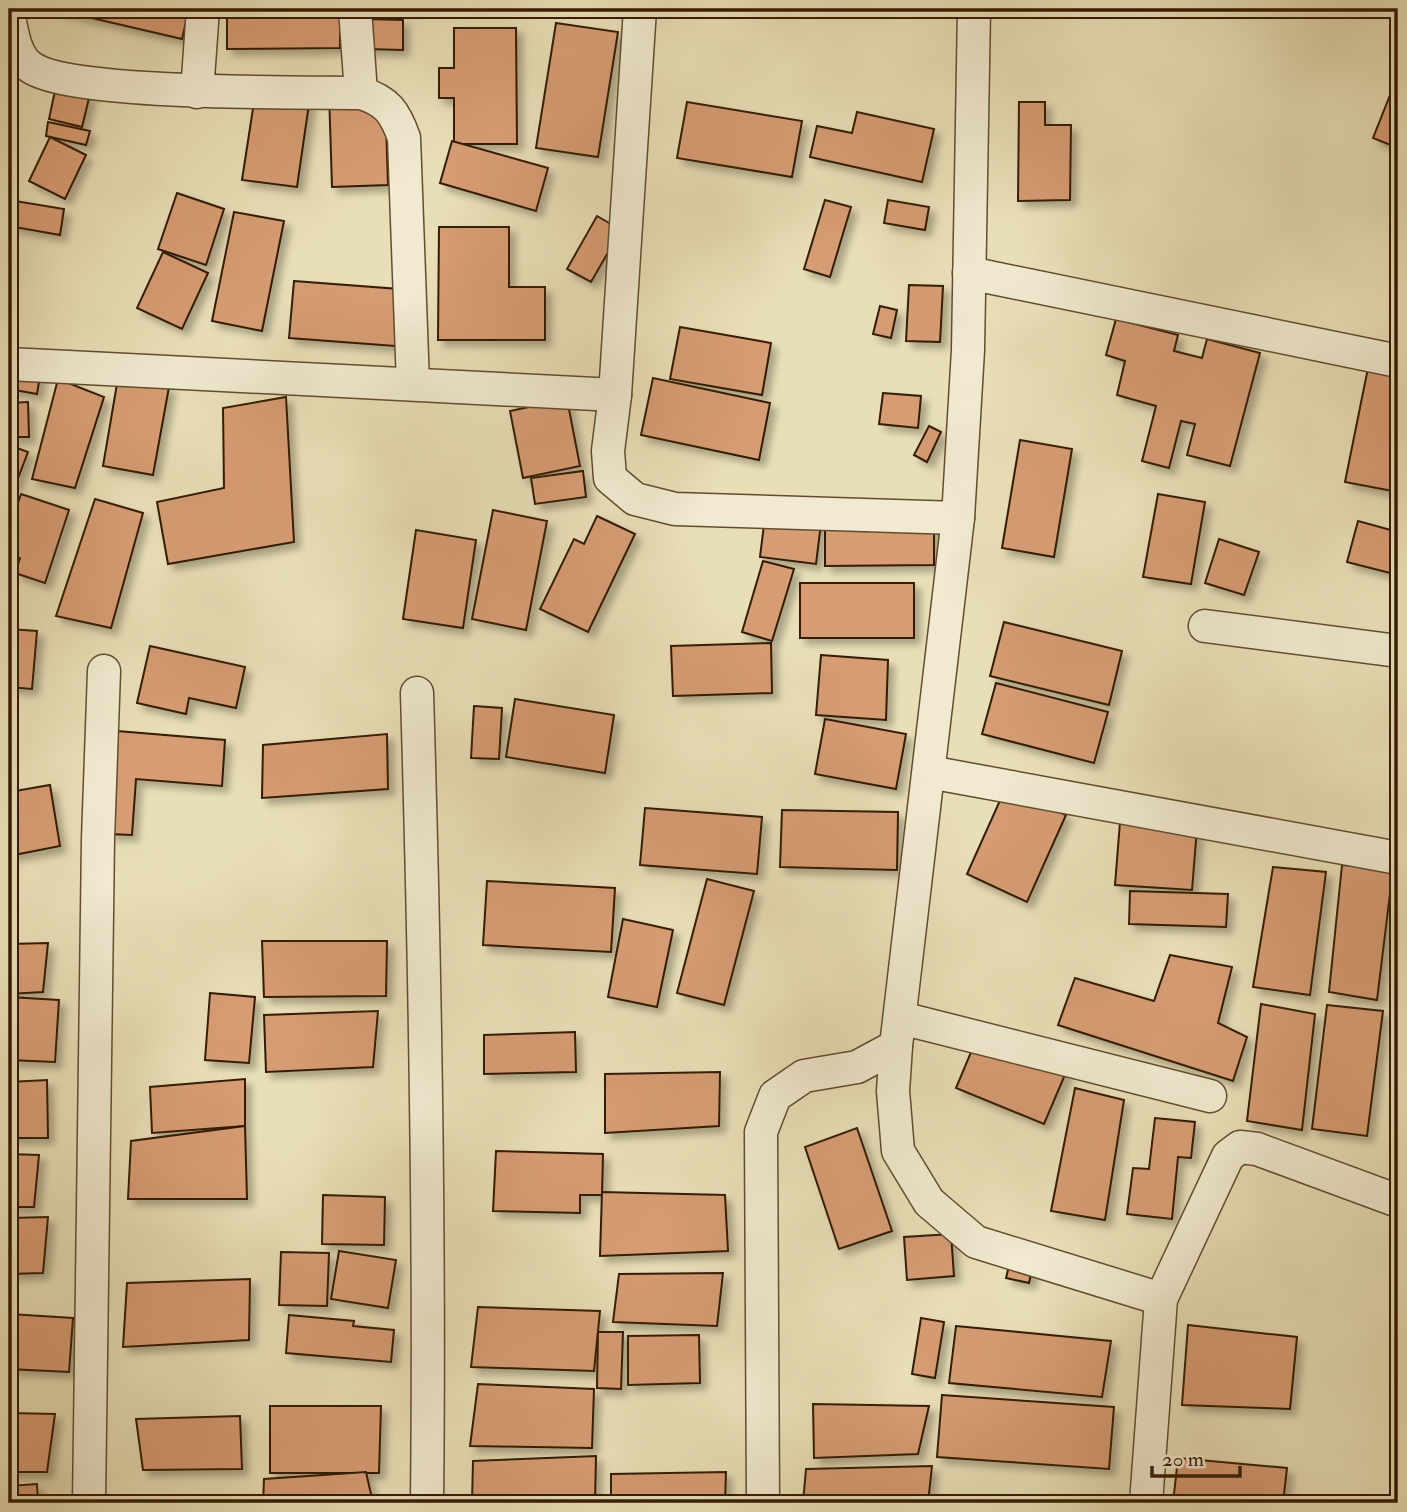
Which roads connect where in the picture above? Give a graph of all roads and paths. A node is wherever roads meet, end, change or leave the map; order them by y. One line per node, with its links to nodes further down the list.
1 (203, 9): 6 (street)
2 (355, 9): 7 (street)
3 (640, 9): 12 (street)
4 (974, 9): 8 (street)
5 (9, 16): 6 (street)
6 (197, 92): 7 (street)
7 (361, 93): 11 (street)
8 (969, 273): 9 (street); 13 (street)
9 (1398, 361)
10 (9, 364): 11 (street)
11 (413, 384): 12 (street)
12 (615, 395): 13 (street)
13 (958, 519): 18 (street)
14 (1205, 626): 15 (street)
15 (1398, 651)
16 (104, 671): 24 (street)
17 (417, 692): 25 (street)
18 (929, 772): 19 (street); 20 (street)
19 (1398, 858)
20 (899, 1032): 21 (street); 23 (street); 26 (street)
21 (1210, 1096)
22 (1398, 1201): 23 (street)
23 (1161, 1299): 27 (street)
24 (89, 1503)
25 (427, 1503)
26 (763, 1503)
27 (1146, 1503)

